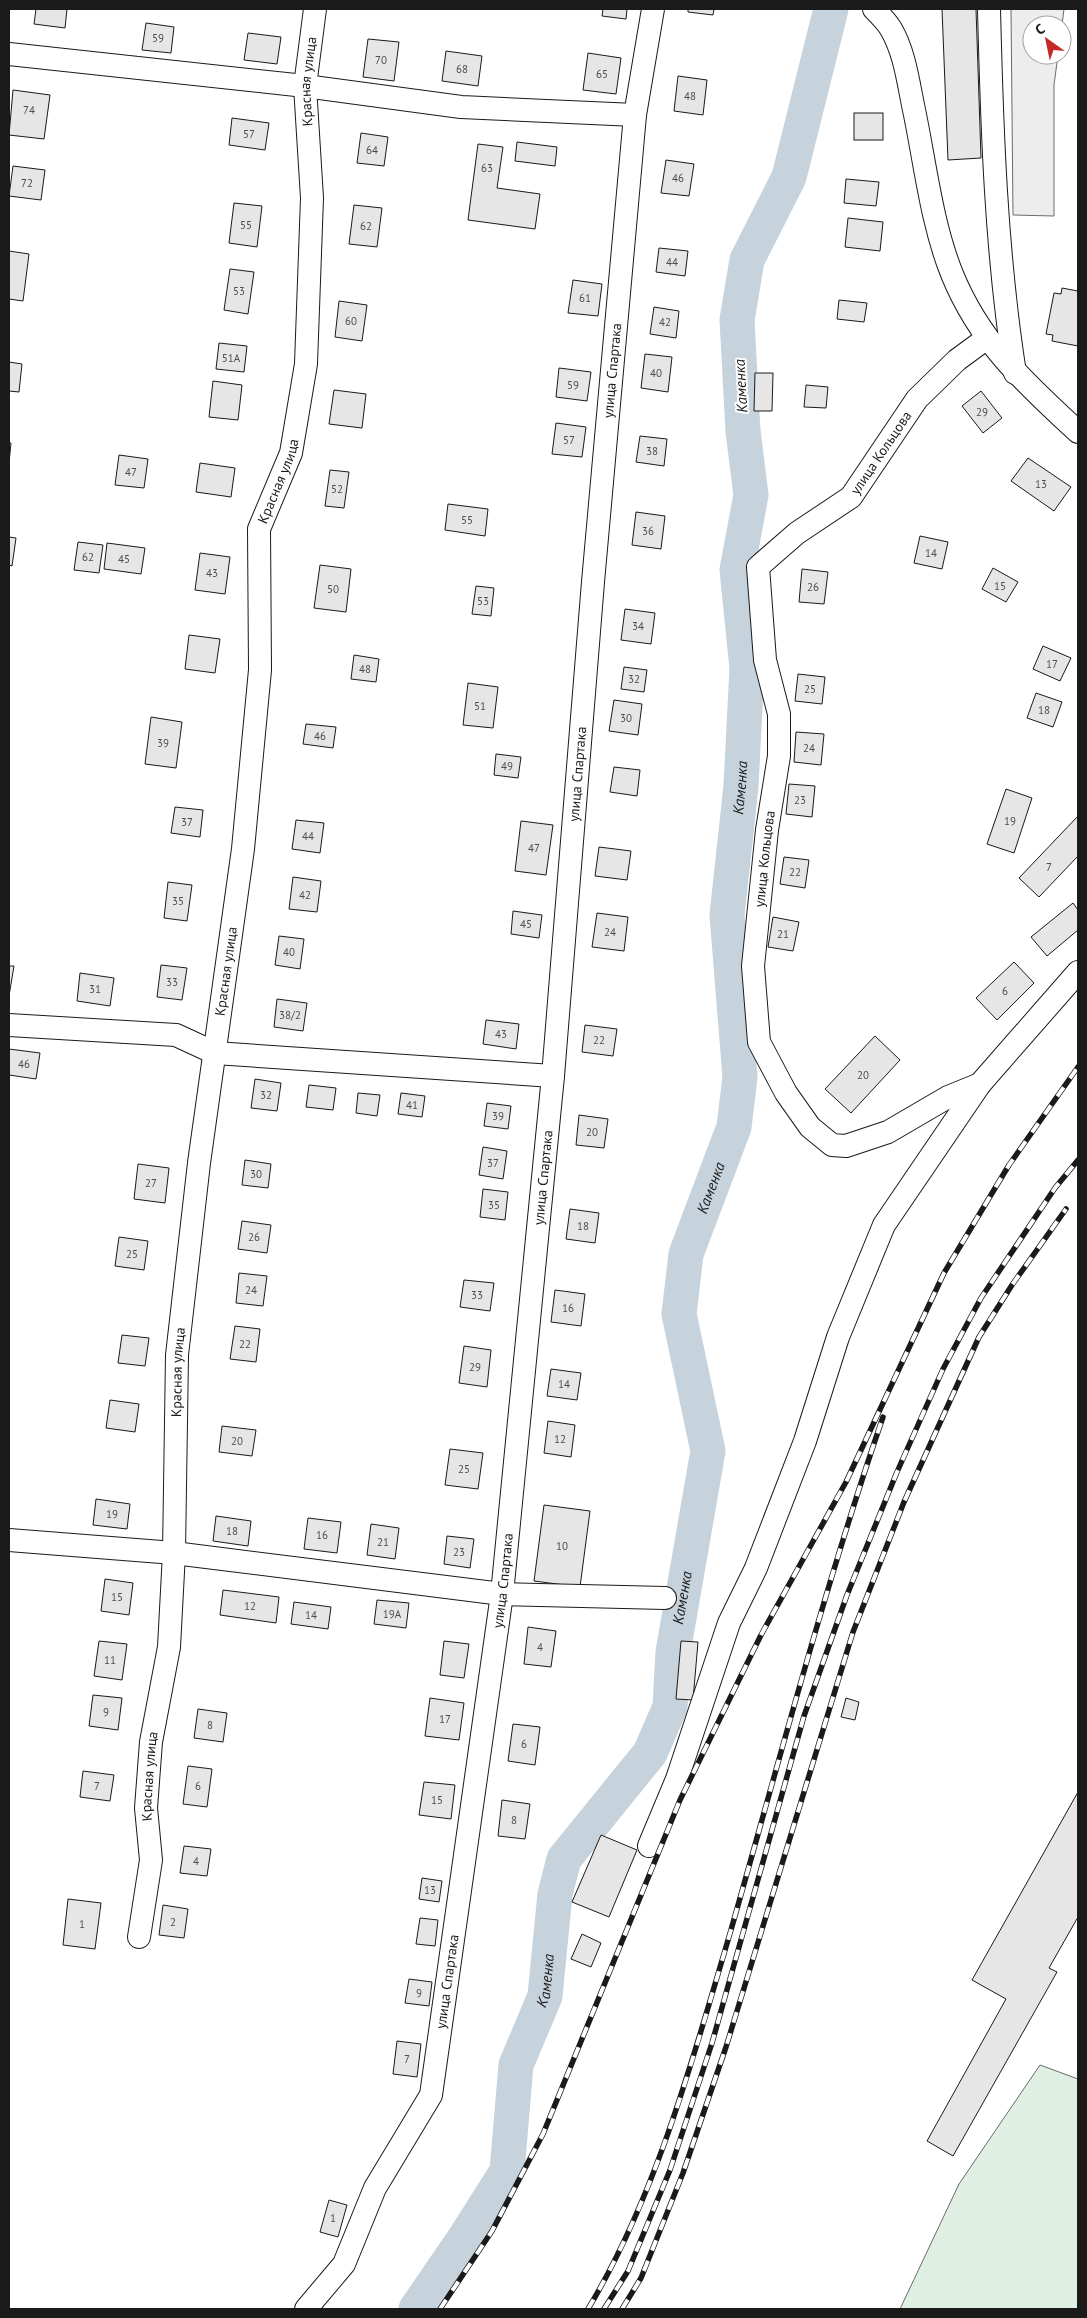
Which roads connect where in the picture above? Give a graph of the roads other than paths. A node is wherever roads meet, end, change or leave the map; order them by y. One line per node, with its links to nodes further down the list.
1 (315, 9): 6 (street, Красная улица)
2 (653, 9): 7 (street, улица Спартака)
3 (874, 9): 8 (street)
4 (989, 9): 9 (street)
5 (9, 54): 6 (street)
6 (305, 86): 7 (street); 13 (street, Красная улица)
7 (635, 115): 14 (street, улица Спартака)
8 (987, 338): 9 (street); 15 (street, улица Кольцова)
9 (1015, 374): 10 (street)
10 (1078, 432)
11 (1078, 972): 15 (street, улица Кольцова)
12 (9, 1025): 13 (street)
13 (215, 1053): 14 (street); 17 (street, Красная улица)
14 (553, 1076): 18 (street, улица Спартака)
15 (980, 1084): 20 (street)
16 (9, 1540): 17 (street)
17 (174, 1552): 18 (street); 21 (street, Красная улица)
18 (502, 1594): 19 (street); 22 (street, улица Спартака)
19 (665, 1598)
20 (649, 1846)
21 (139, 1937)
22 (306, 2309)

